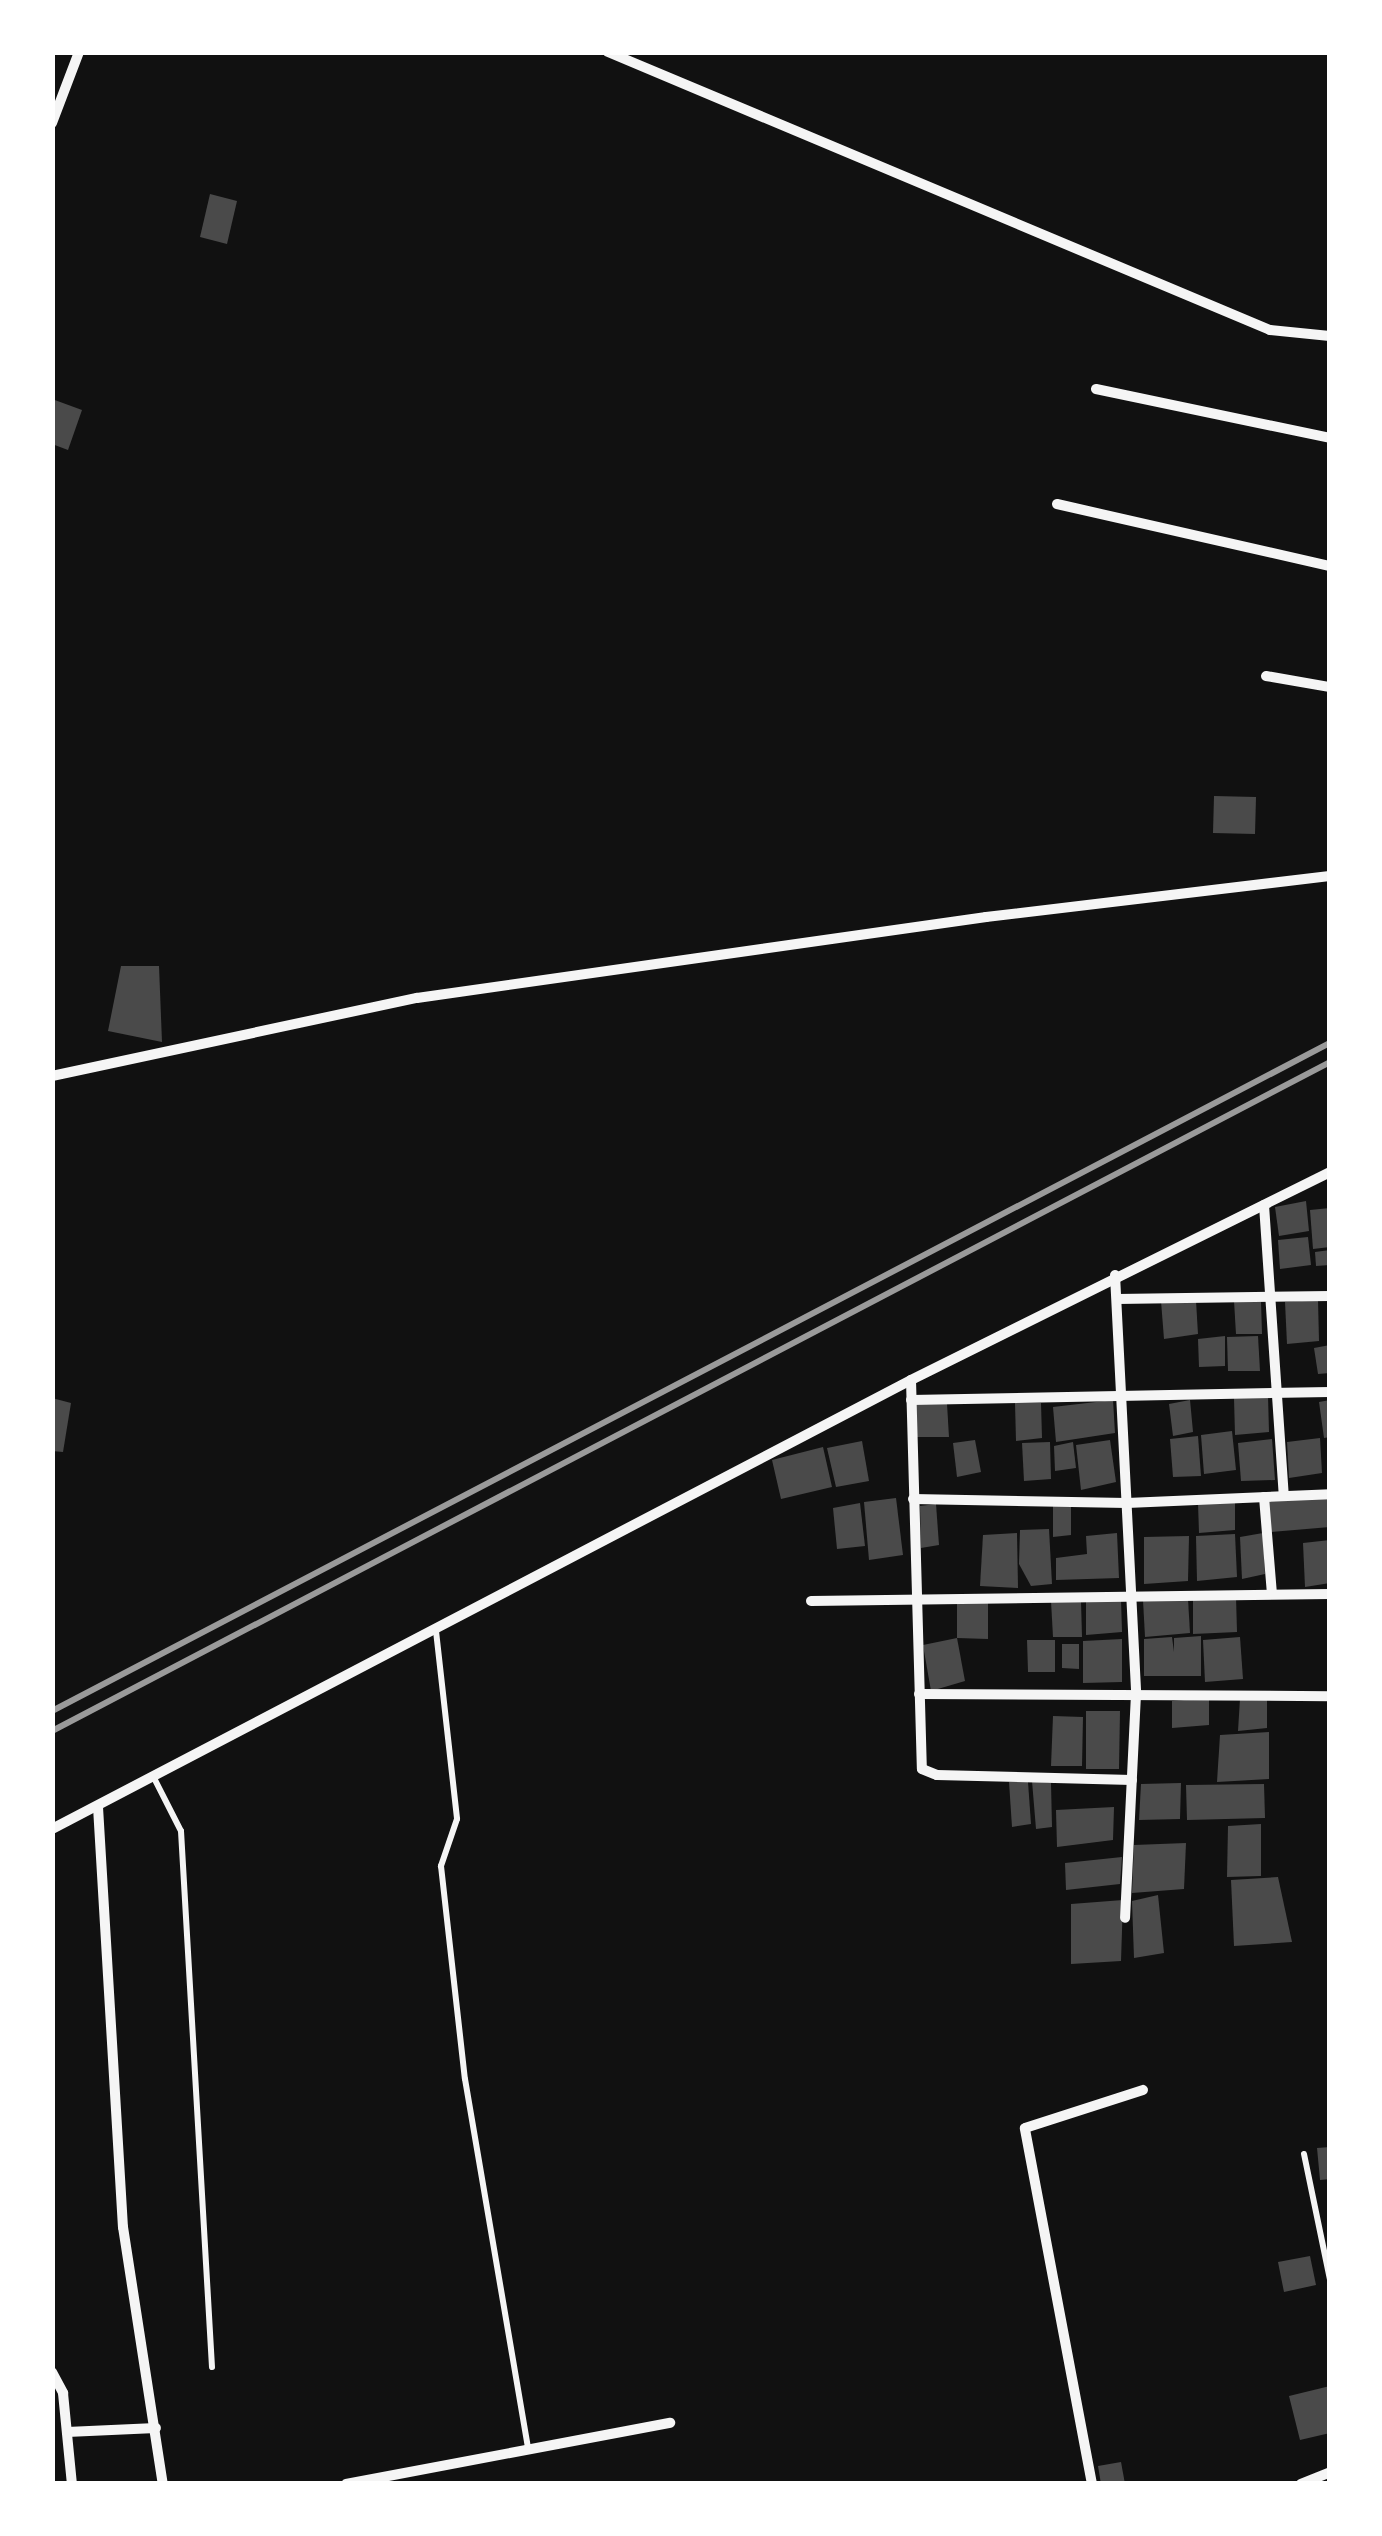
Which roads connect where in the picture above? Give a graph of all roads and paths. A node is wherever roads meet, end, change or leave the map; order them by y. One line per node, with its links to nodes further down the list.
1 (79, 52): 3 (street)
2 (608, 52): 4 (street)
3 (52, 122)
4 (1330, 336)
5 (1096, 389): 6 (street)
6 (1330, 438)
7 (1057, 504): 8 (street)
8 (1330, 566)
9 (1266, 676): 10 (street)
10 (1330, 686)
11 (1330, 876): 12 (street)
12 (52, 1076)
13 (1330, 1172): 14 (street)
14 (1264, 1204): 15 (street); 16 (street)
15 (1116, 1274): 18 (street); 19 (street)
16 (1270, 1296): 17 (street); 18 (street); 20 (street)
17 (1330, 1296)
18 (1117, 1299): 22 (street)
19 (910, 1380): 23 (street); 34 (street)
20 (1276, 1392): 21 (street); 22 (street); 26 (street)
21 (1330, 1392)
22 (1122, 1396): 23 (street); 28 (street)
23 (911, 1400): 27 (street)
24 (1330, 1494): 26 (street)
25 (1264, 1496): 26 (street); 28 (street); 29 (street)
26 (1284, 1496)
27 (914, 1500): 28 (street); 32 (street)
28 (1128, 1502): 31 (street)
29 (1272, 1594): 30 (street); 31 (street)
30 (1330, 1594)
31 (1131, 1596): 32 (street); 36 (street)
32 (916, 1599): 33 (street); 35 (street)
33 (811, 1601)
34 (436, 1631): 38 (street); 51 (lane)
35 (919, 1694): 36 (street); 39 (street)
36 (1136, 1694): 37 (street); 39 (street)
37 (1330, 1696)
38 (154, 1778): 40 (street); 46 (lane)
39 (1132, 1780): 42 (street)
40 (98, 1807): 41 (street); 49 (street)
41 (52, 1829)
42 (1126, 1918)
43 (1143, 2090): 57 (street)
44 (1304, 2154): 45 (lane)
45 (1330, 2280)
46 (212, 2367)
47 (52, 2372): 50 (street)
48 (670, 2423): 51 (street)
49 (156, 2428): 50 (street); 55 (street)
50 (67, 2432): 54 (street)
51 (528, 2450): 53 (street)
52 (1330, 2472): 58 (street)
53 (376, 2481): 56 (street)
54 (72, 2484)
55 (163, 2484)
56 (346, 2484)
57 (1092, 2484)
58 (1301, 2484)

